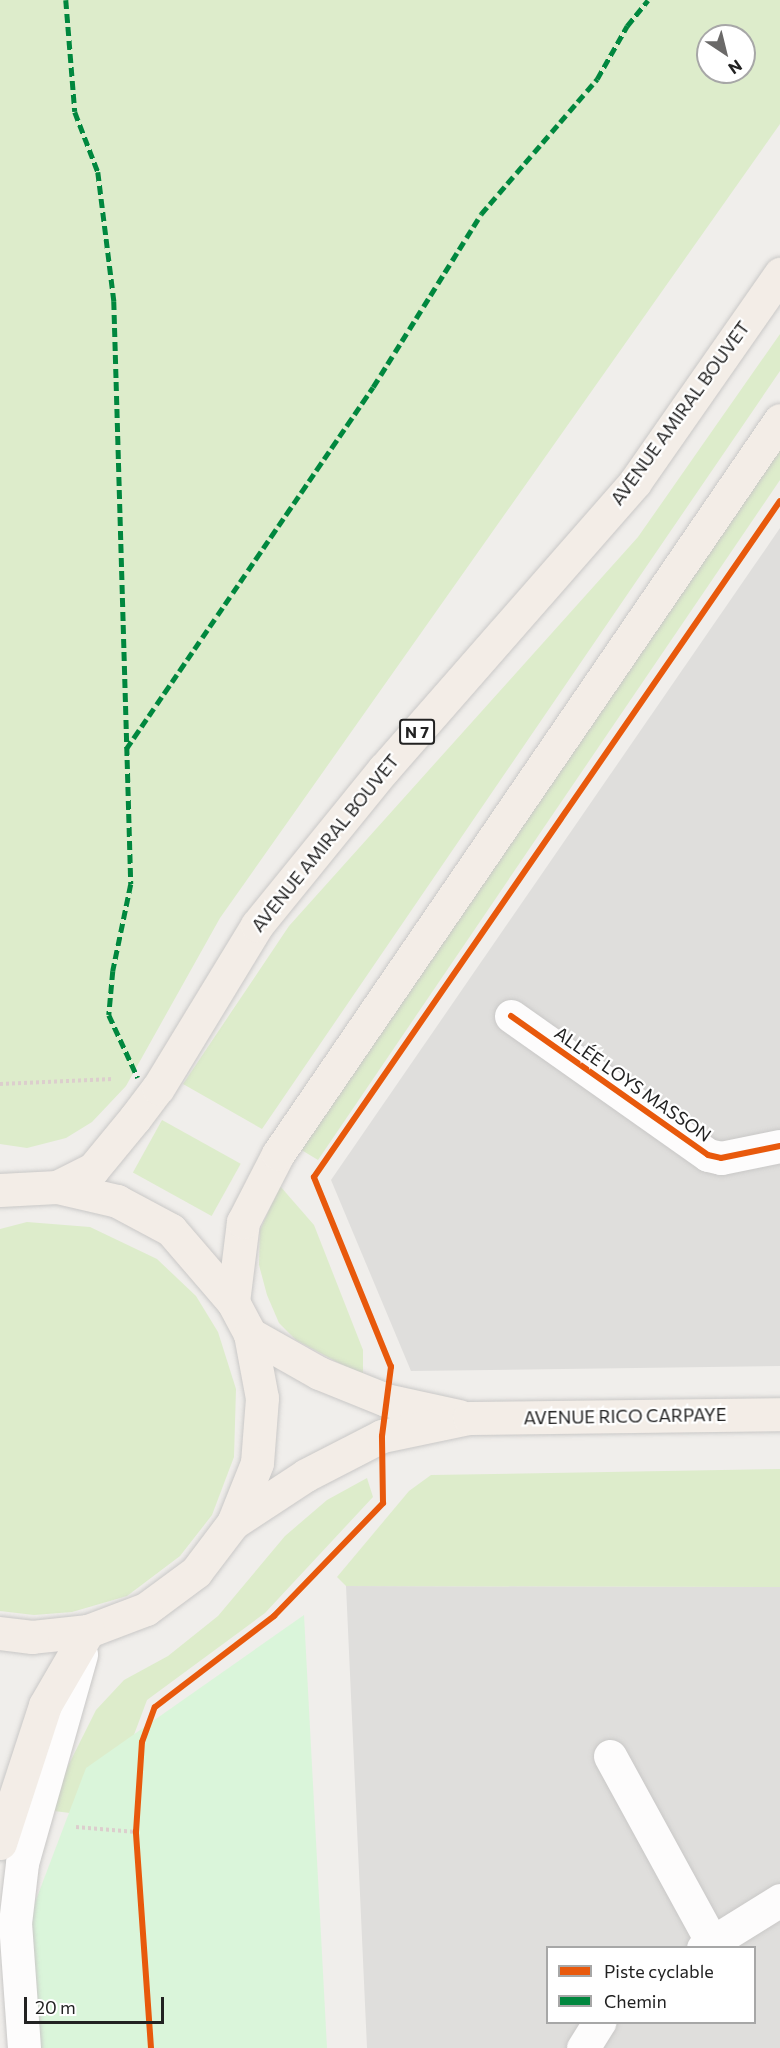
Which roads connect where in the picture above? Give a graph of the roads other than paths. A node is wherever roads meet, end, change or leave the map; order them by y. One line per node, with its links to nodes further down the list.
1 (780, 274): 5 (main road, AVENUE AMIRAL BOUVET / N 7)
2 (780, 420): 7 (main road)
3 (511, 1016): 4 (street, ALLÉE LOYS MASSON)
4 (780, 1146)
5 (57, 1187): 6 (main road); 7 (main road)
6 (0, 1190)
7 (233, 1302): 8 (main road)
8 (250, 1335): 10 (main road, AVENUE RICO CARPAYE); 11 (main road)
9 (780, 1414): 10 (main road, AVENUE RICO CARPAYE)
10 (469, 1418): 11 (main road, AVENUE RICO CARPAYE)
11 (233, 1523): 12 (main road)
12 (88, 1631): 13 (main road); 15 (main road); 19 (street)
13 (0, 1633)
14 (610, 1756): 17 (street)
15 (0, 1843)
16 (780, 1900): 17 (street)
17 (707, 1945)
18 (598, 2024): 20 (street)
19 (24, 2048)
20 (583, 2048)

